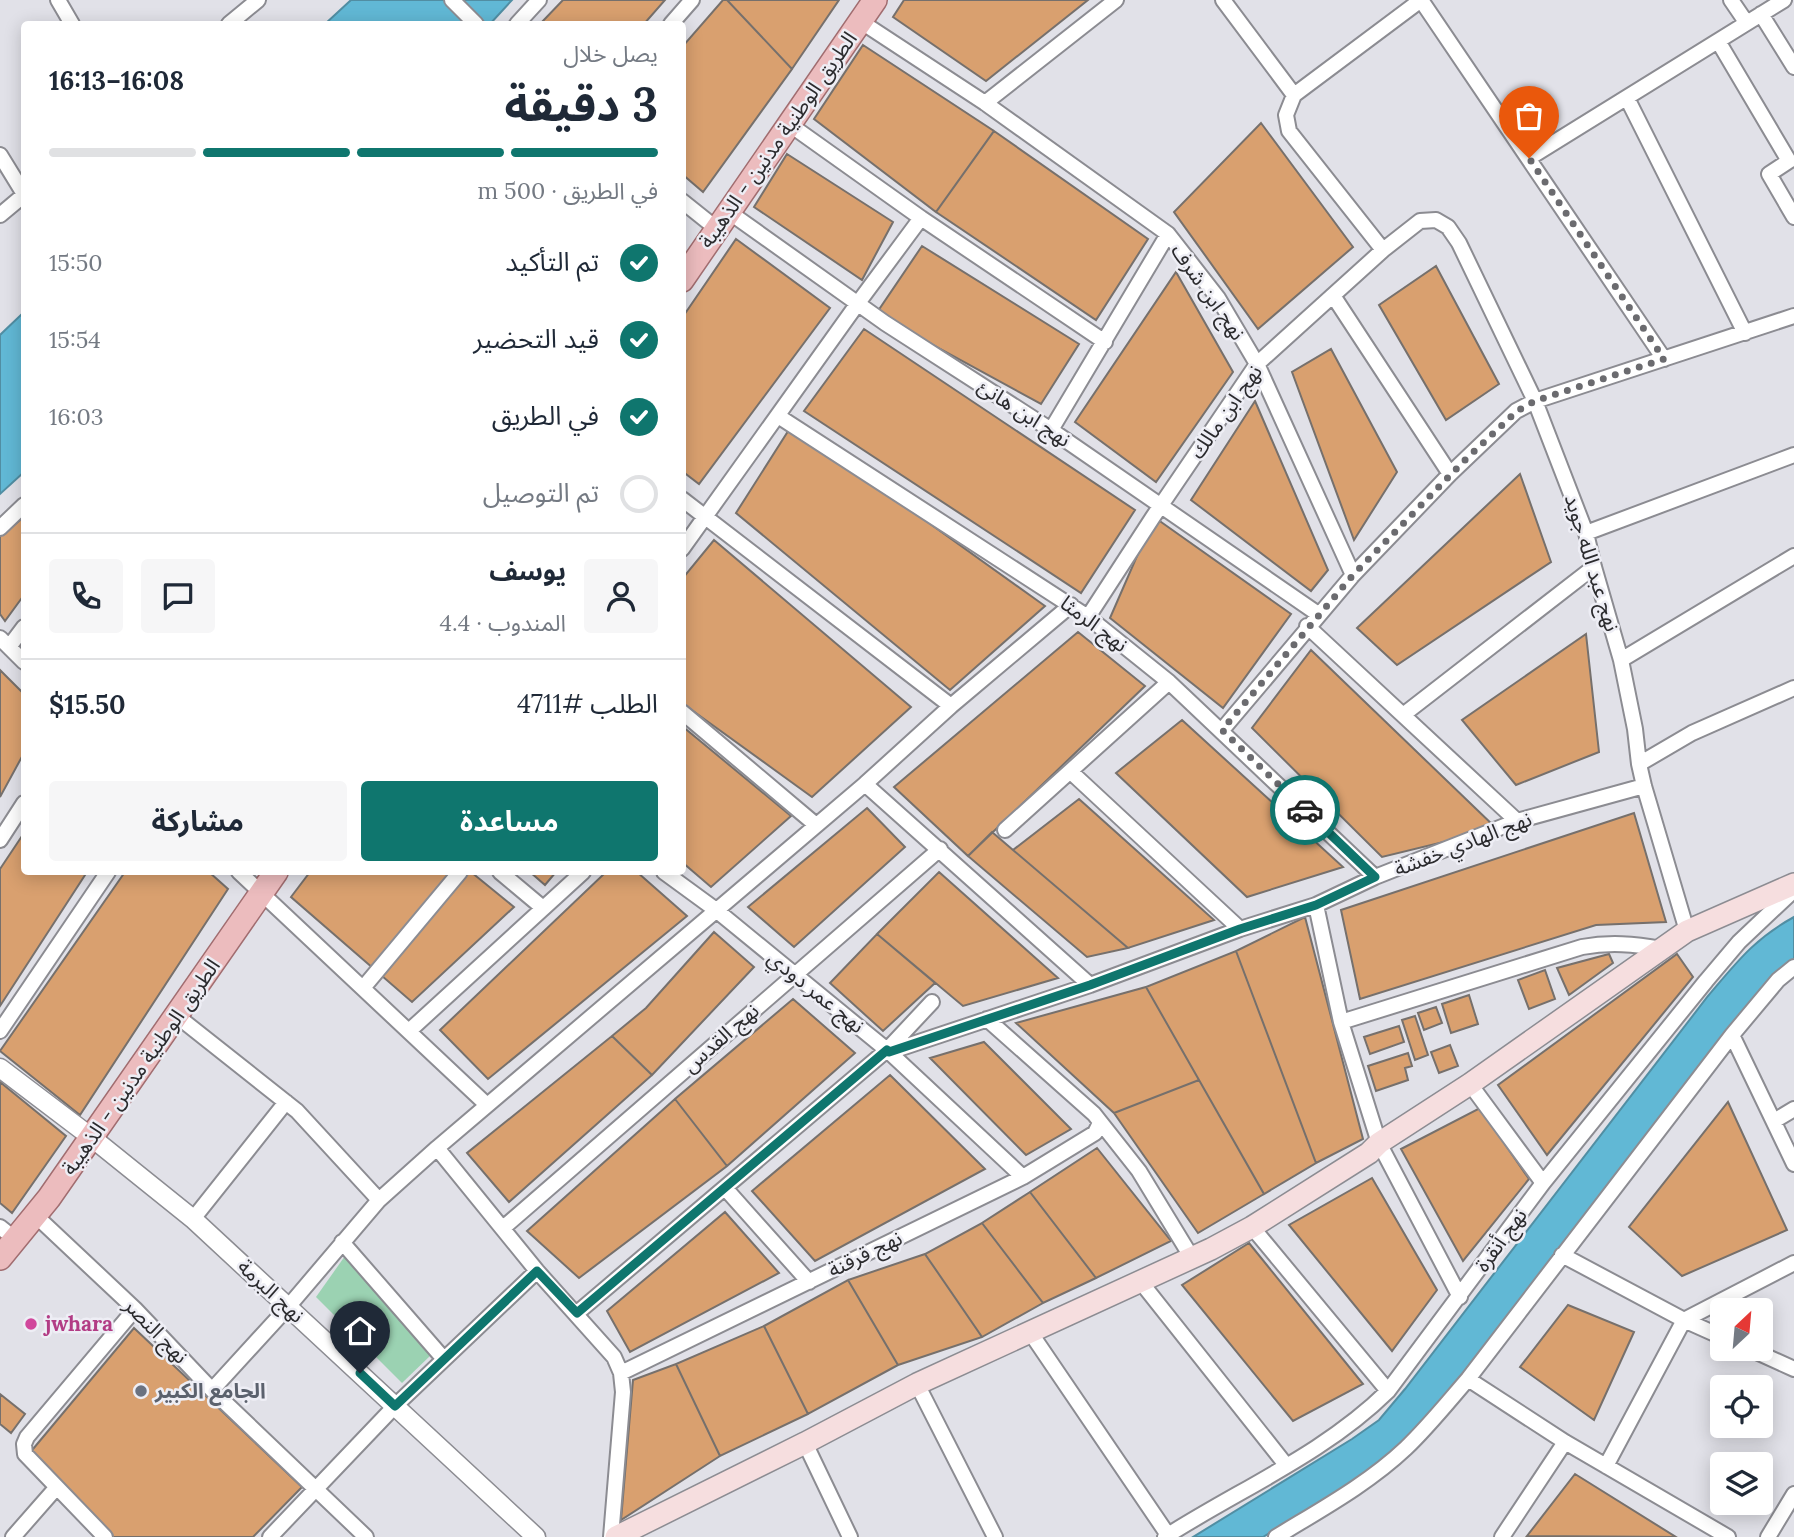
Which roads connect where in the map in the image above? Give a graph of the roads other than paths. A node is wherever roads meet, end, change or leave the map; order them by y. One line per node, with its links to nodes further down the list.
1 (58, 0): 13 (street)
2 (258, 0): 14 (street)
3 (452, 0): 15 (street)
4 (539, 0): 16 (street)
5 (692, 0): 17 (street)
6 (875, 0): 18 (main road, الطريق الوطنية مدنين - الذهيبة)
7 (1116, 0): 24 (street)
8 (1223, 0): 22 (street)
9 (1421, 0): 22 (street); 27 (street)
10 (1731, 0): 19 (street)
11 (1784, 0): 12 (street)
12 (1761, 14): 19 (street); 21 (street)
13 (70, 21)
14 (233, 21)
15 (473, 21)
16 (520, 21)
17 (674, 21)
18 (860, 21): 24 (street, نهج ابن شرف); 25 (main road, الطريق الوطنية مدنين - الذهيبة)
19 (1746, 22): 20 (street)
20 (1718, 41): 23 (street); 32 (street)
21 (1794, 67)
22 (1294, 95): 37 (street)
23 (1627, 98): 27 (street); 42 (street)
24 (985, 103): 36 (street, نهج ابن شرف)
25 (789, 124): 33 (street); 34 (main road, الطريق الوطنية مدنين - الذهيبة)
26 (0, 155): 28 (street)
27 (1529, 158): 44 (street)
28 (21, 190)
29 (21, 198): 31 (street)
30 (686, 203): 34 (street, نهج ابن هانئ)
31 (0, 215)
32 (1794, 217)
33 (921, 218): 40 (street); 43 (street)
34 (723, 220): 38 (main road, الطريق الوطنية مدنين - الذهيبة); 40 (street, نهج ابن هانئ)
35 (1436, 220): 37 (street, نهج ابن مالك); 46 (street, نهج عبد الله جويد)
36 (1168, 234): 43 (street); 45 (street, نهج ابن شرف)
37 (1383, 250): 39 (street, نهج ابن مالك)
38 (686, 274)
39 (1334, 296): 45 (street, نهج ابن مالك); 50 (street)
40 (858, 303): 47 (street); 48 (street, نهج ابن هانئ)
41 (1794, 316): 42 (street)
42 (1745, 333): 44 (street)
43 (1105, 342): 48 (street)
44 (1664, 359): 46 (street)
45 (1257, 364): 52 (street, نهج ابن مالك); 60 (street, نهج ابن شرف)
46 (1535, 401): 50 (street); 56 (street, نهج عبد الله جويد)
47 (778, 416): 54 (street); 61 (street, نهج الرمثا)
48 (1051, 430): 52 (street, نهج ابن هانئ)
49 (1794, 455): 56 (street)
50 (1450, 474): 60 (street)
51 (686, 502): 54 (street)
52 (1162, 505): 62 (street, نهج ابن هانئ); 63 (street, نهج ابن مالك)
53 (21, 508): 55 (street)
54 (706, 517): 57 (street); 71 (street)
55 (0, 528)
56 (1586, 533): 59 (street, نهج عبد الله جويد)
57 (686, 544)
58 (1794, 556): 68 (street)
59 (1594, 567): 68 (street, نهج عبد الله جويد); 73 (street)
60 (1353, 575): 62 (street)
61 (1071, 605): 63 (street, نهج الرمثا); 71 (street)
62 (1318, 614): 64 (street)
63 (1088, 617): 69 (street, نهج الرمثا)
64 (1307, 626): 73 (street); 74 (street)
65 (21, 629): 66 (street)
66 (5, 642): 67 (street)
67 (21, 659)
68 (1621, 660): 75 (street, نهج عبد الله جويد)
69 (1169, 682): 74 (street, نهج الرمثا); 76 (street)
70 (1794, 688): 75 (street)
71 (951, 706): 77 (street)
72 (686, 715): 81 (street)
73 (1403, 715): 80 (street)
74 (1222, 730): 92 (street, نهج الرمثا)
75 (1639, 764): 78 (street, نهج عبد الله جويد)
76 (1071, 772): 82 (street); 99 (street)
77 (865, 784): 81 (street); 84 (street)
78 (1644, 786): 80 (street, نهج الهادي خفشة); 100 (street, نهج عبد الله جويد)
79 (21, 808): 83 (street)
80 (1517, 821): 92 (street, نهج الهادي خفشة)
81 (816, 825): 98 (street)
82 (1005, 830)
83 (0, 840)
84 (940, 849): 103 (street, نهج القدس); 104 (street)
85 (106, 875): 110 (street)
86 (242, 875): 95 (street)
87 (274, 875): 95 (main road, الطريق الوطنية مدنين - الذهيبة)
88 (457, 875): 105 (street)
89 (504, 875): 97 (street)
90 (580, 875): 97 (street)
91 (668, 875): 98 (street, نهج عمر دودي)
92 (1375, 877): 96 (street, نهج الهادي خفشة)
93 (1794, 884): 100 (main road)
94 (1794, 890): 126 (street, نهج أنقرة)
95 (262, 893): 105 (street); 107 (main road, الطريق الوطنية مدنين - الذهيبة)
96 (1316, 905): 99 (street, نهج الهادي خفشة); 109 (street)
97 (542, 908): 111 (street)
98 (716, 910): 103 (street, نهج عمر دودي); 117 (street)
99 (1240, 929): 104 (street, نهج الهادي خفشة)
100 (1687, 931): 101 (main road)
101 (1662, 949): 109 (street); 115 (main road)
102 (1794, 967): 112 (street)
103 (794, 975): 113 (street, نهج عمر دودي); 132 (street, نهج القدس)
104 (1090, 985): 108 (street, نهج الهادي خفشة)
105 (363, 988): 111 (street)
106 (932, 1002): 113 (street)
107 (177, 1016): 116 (street); 121 (main road, الطريق الوطنية مدنين - الذهيبة)
108 (987, 1019): 113 (street, نهج الهادي خفشة); 120 (street)
109 (1341, 1022): 122 (street)
110 (0, 1031)
111 (408, 1031): 117 (street)
112 (1732, 1035): 119 (street); 135 (street)
113 (888, 1051): 125 (street, نهج عمر دودي); 127 (street, نهج الهادي خفشة)
114 (0, 1068): 121 (street, نهج البرمة)
115 (1470, 1084): 122 (main road); 126 (street)
116 (286, 1102): 128 (street); 130 (street)
117 (486, 1105): 123 (street)
118 (1794, 1109): 119 (street)
119 (1774, 1121): 124 (street)
120 (1100, 1122): 125 (street, نهج قرقنة); 137 (street)
121 (91, 1137): 129 (main road, الطريق الوطنية مدنين - الذهيبة); 130 (street, نهج البرمة)
122 (1379, 1143): 131 (main road); 142 (street)
123 (437, 1147): 128 (street); 132 (street)
124 (1794, 1164)
125 (1023, 1177): 141 (street, نهج قرقنة)
126 (1543, 1183): 142 (street, نهج أنقرة)
127 (725, 1188): 141 (street); 145 (street, نهج الهادي خفشة)
128 (379, 1200): 134 (street)
129 (35, 1215): 133 (main road, الطريق الوطنية مدنين - الذهيبة); 144 (street, نهج النصر)
130 (193, 1219): 143 (street, نهج البرمة)
131 (1252, 1227): 137 (main road); 156 (street)
132 (503, 1228): 139 (street)
133 (7, 1233): 136 (main road, الطريق الوطنية مدنين - الذهيبة)
134 (342, 1242): 143 (street); 149 (street)
135 (1562, 1255): 146 (street); 153 (street)
136 (0, 1258)
137 (1192, 1258): 140 (main road)
138 (1794, 1263): 146 (street)
139 (537, 1271): 145 (street); 149 (street)
140 (1140, 1281): 147 (main road); 160 (street)
141 (808, 1282): 152 (street, نهج قرقنة)
142 (1460, 1297): 156 (street, نهج أنقرة)
143 (288, 1307): 155 (street); 157 (street, نهج البرمة)
144 (135, 1308): 155 (street, نهج النصر); 162 (street)
145 (577, 1313): 152 (street)
146 (1684, 1320): 148 (street); 161 (street)
147 (1030, 1332): 154 (main road); 167 (street)
148 (1710, 1332)
149 (443, 1358): 157 (street)
150 (1773, 1359): 151 (street)
151 (1794, 1369)
152 (621, 1373): 165 (street)
153 (1468, 1379): 158 (street); 174 (street)
154 (917, 1384): 159 (main road); 173 (street)
155 (212, 1390): 163 (street, نهج النصر)
156 (1388, 1391): 160 (street, نهج أنقرة)
157 (395, 1406): 163 (street); 171 (street, نهج البرمة)
158 (1565, 1442): 161 (street); 175 (street)
159 (805, 1443): 165 (main road); 172 (street)
160 (1286, 1465): 167 (street, نهج أنقرة)
161 (1606, 1466): 176 (street)
162 (56, 1488): 168 (street); 169 (street)
163 (316, 1489): 166 (street); 170 (street, نهج النصر)
164 (1794, 1494): 177 (street)
165 (626, 1535)
166 (273, 1536)
167 (1166, 1536)
168 (14, 1537)
169 (105, 1537)
170 (366, 1537)
171 (536, 1537)
172 (850, 1537)
173 (995, 1537)
174 (1276, 1537)
175 (1502, 1537)
176 (1728, 1537)
177 (1768, 1537)

